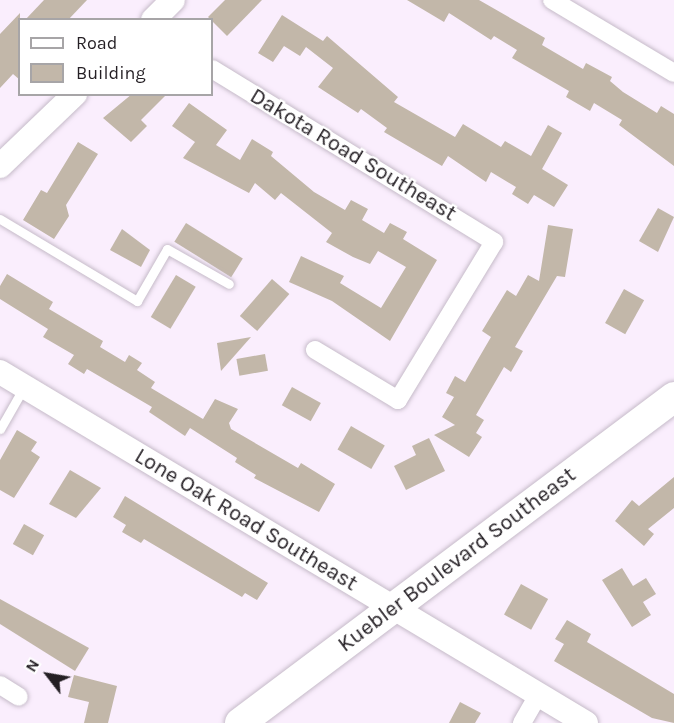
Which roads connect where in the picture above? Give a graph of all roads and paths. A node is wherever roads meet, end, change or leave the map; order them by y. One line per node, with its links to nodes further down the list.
1 (173, 0): 3 (street)
2 (552, 0): 5 (street)
3 (155, 18)
4 (213, 70): 10 (street, Dakota Road Southeast)
5 (674, 74)
6 (73, 96): 7 (street)
7 (0, 166)
8 (0, 219): 9 (lane)
9 (229, 284)
10 (315, 350)
11 (0, 372): 12 (street, Lone Oak Road Southeast)
12 (25, 387): 14 (lane); 15 (street, Lone Oak Road Southeast)
13 (674, 397): 15 (main road, Kuebler Boulevard Southeast)
14 (0, 429)
15 (394, 607): 17 (street, Lone Oak Road Southeast); 19 (main road, Kuebler Boulevard Southeast)
16 (0, 685): 18 (street)
17 (539, 694): 20 (street); 21 (street, Lone Oak Road Southeast)
18 (19, 697)
19 (240, 723)
20 (522, 723)
21 (586, 723)

